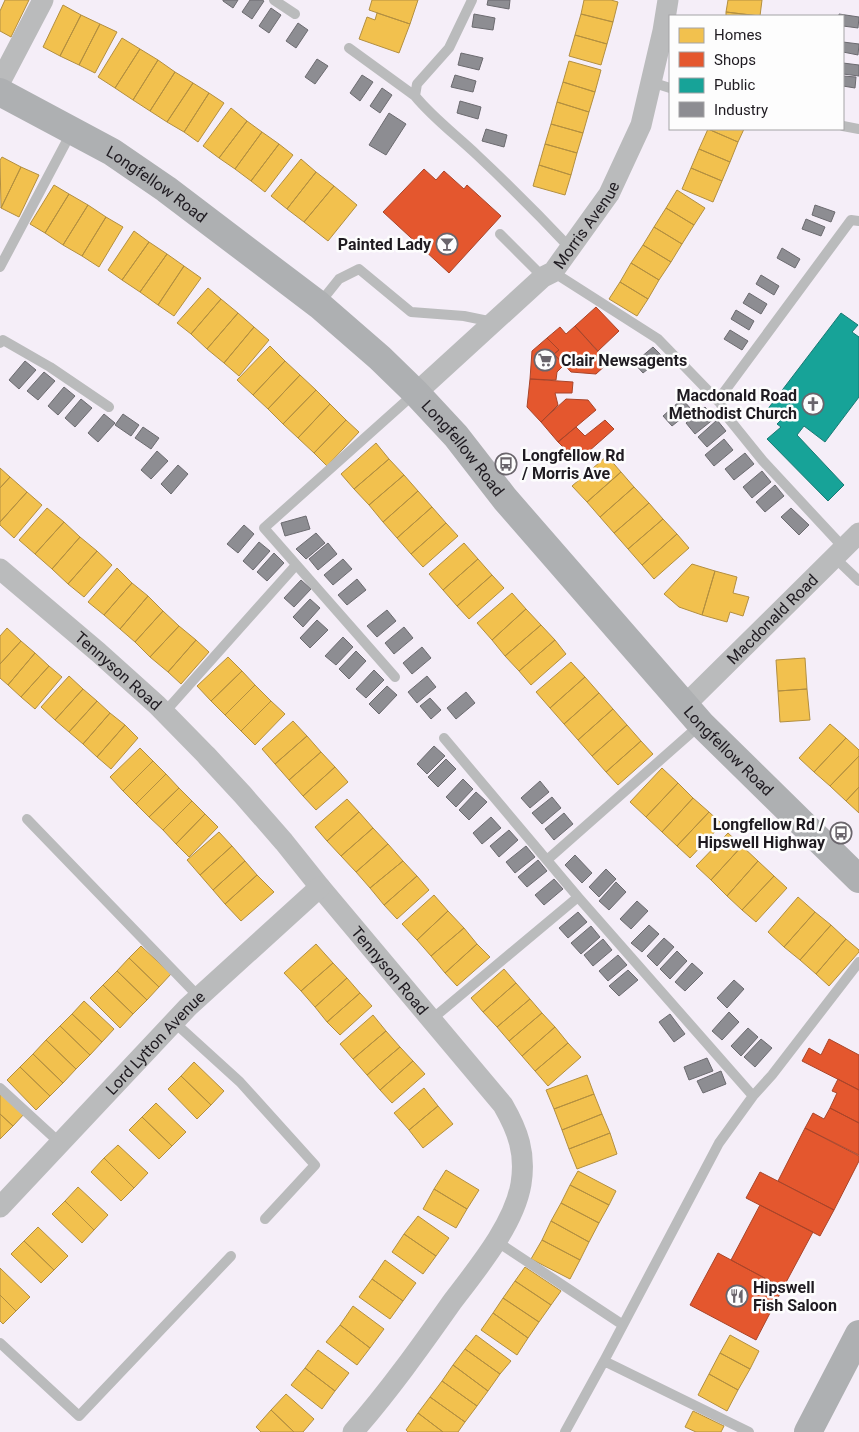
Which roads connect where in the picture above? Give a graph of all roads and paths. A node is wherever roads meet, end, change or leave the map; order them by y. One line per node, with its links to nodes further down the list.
1 (44, 0): 7 (street)
2 (274, 0): 5 (lane)
3 (472, 0): 10 (lane)
4 (668, 0): 8 (street, Morris Avenue)
5 (295, 14)
6 (350, 48): 10 (lane)
7 (0, 82)
8 (661, 85): 16 (street, Morris Avenue)
9 (0, 92): 13 (street, Longfellow Road)
10 (414, 96): 16 (lane)
11 (844, 126): 12 (lane)
12 (859, 129)
13 (72, 130): 17 (lane); 19 (street, Longfellow Road)
14 (859, 221): 23 (lane)
15 (500, 234): 18 (lane)
16 (570, 248): 18 (street, Morris Avenue)
17 (0, 267)
18 (548, 275): 20 (street, Morris Avenue); 23 (lane)
19 (319, 305): 20 (lane); 22 (street, Longfellow Road)
20 (493, 322): 22 (street, Morris Avenue)
21 (1, 340): 24 (lane)
22 (416, 393): 27 (lane); 32 (street, Longfellow Road)
23 (720, 403): 26 (lane)
24 (109, 407)
25 (859, 533): 26 (street, Macdonald Road)
26 (839, 552): 29 (lane); 32 (street, Macdonald Road)
27 (296, 565): 30 (lane); 31 (lane)
28 (0, 569): 31 (street, Tennyson Road)
29 (859, 581)
30 (395, 677)
31 (164, 714): 37 (street, Tennyson Road)
32 (692, 715): 35 (lane); 36 (street, Longfellow Road)
33 (444, 738): 35 (lane)
34 (27, 819): 40 (lane)
35 (547, 860): 38 (lane)
36 (859, 879)
37 (320, 888): 40 (street, Lord Lytton Avenue); 41 (street, Tennyson Road)
38 (578, 897): 41 (lane); 44 (lane)
39 (859, 962): 44 (lane)
40 (199, 997): 42 (street, Lord Lytton Avenue)
41 (432, 1019): 48 (street, Tennyson Road)
42 (174, 1022): 45 (street, Lord Lytton Avenue); 47 (lane)
43 (0, 1088): 45 (lane)
44 (753, 1096): 50 (lane)
45 (60, 1143): 46 (street, Lord Lytton Avenue)
46 (0, 1207)
47 (264, 1219)
48 (496, 1241): 50 (lane); 54 (street, Tennyson Road)
49 (231, 1256): 52 (lane)
50 (623, 1325): 53 (lane)
51 (859, 1334): 57 (street)
52 (0, 1343)
53 (604, 1361): 55 (lane); 56 (lane)
54 (353, 1432)
55 (565, 1432)
56 (748, 1432)
57 (808, 1432)

